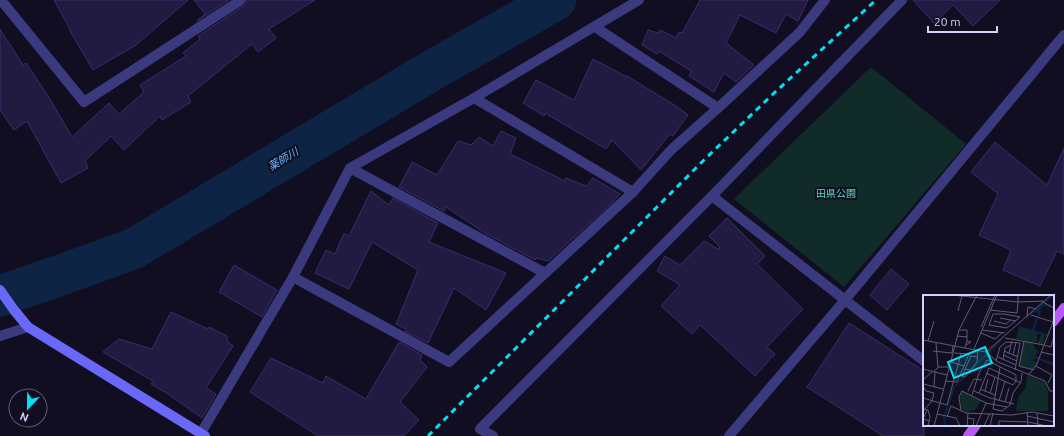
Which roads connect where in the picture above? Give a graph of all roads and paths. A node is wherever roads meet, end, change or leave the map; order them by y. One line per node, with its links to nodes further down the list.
1 (1, 0): 2 (street)
2 (241, 0)
3 (639, 0): 6 (street)
4 (825, 0): 9 (street)
5 (902, 0): 12 (street)
6 (595, 27): 8 (street); 9 (street)
7 (1064, 35): 16 (street)
8 (474, 98): 10 (street); 11 (street)
9 (718, 108): 11 (street)
10 (350, 168): 13 (street); 14 (street)
11 (633, 192): 13 (street)
12 (712, 196): 16 (street); 24 (street)
13 (545, 273): 14 (street)
14 (293, 277): 23 (street)
15 (0, 290): 19 (street)
16 (845, 300): 21 (street); 25 (street)
17 (1064, 308): 18 (main road)
18 (1054, 321)
19 (28, 327): 20 (street); 23 (street)
20 (0, 336)
21 (923, 360)
22 (975, 426): 26 (main road)
23 (203, 435)
24 (493, 436)
25 (730, 436)
26 (968, 436)

